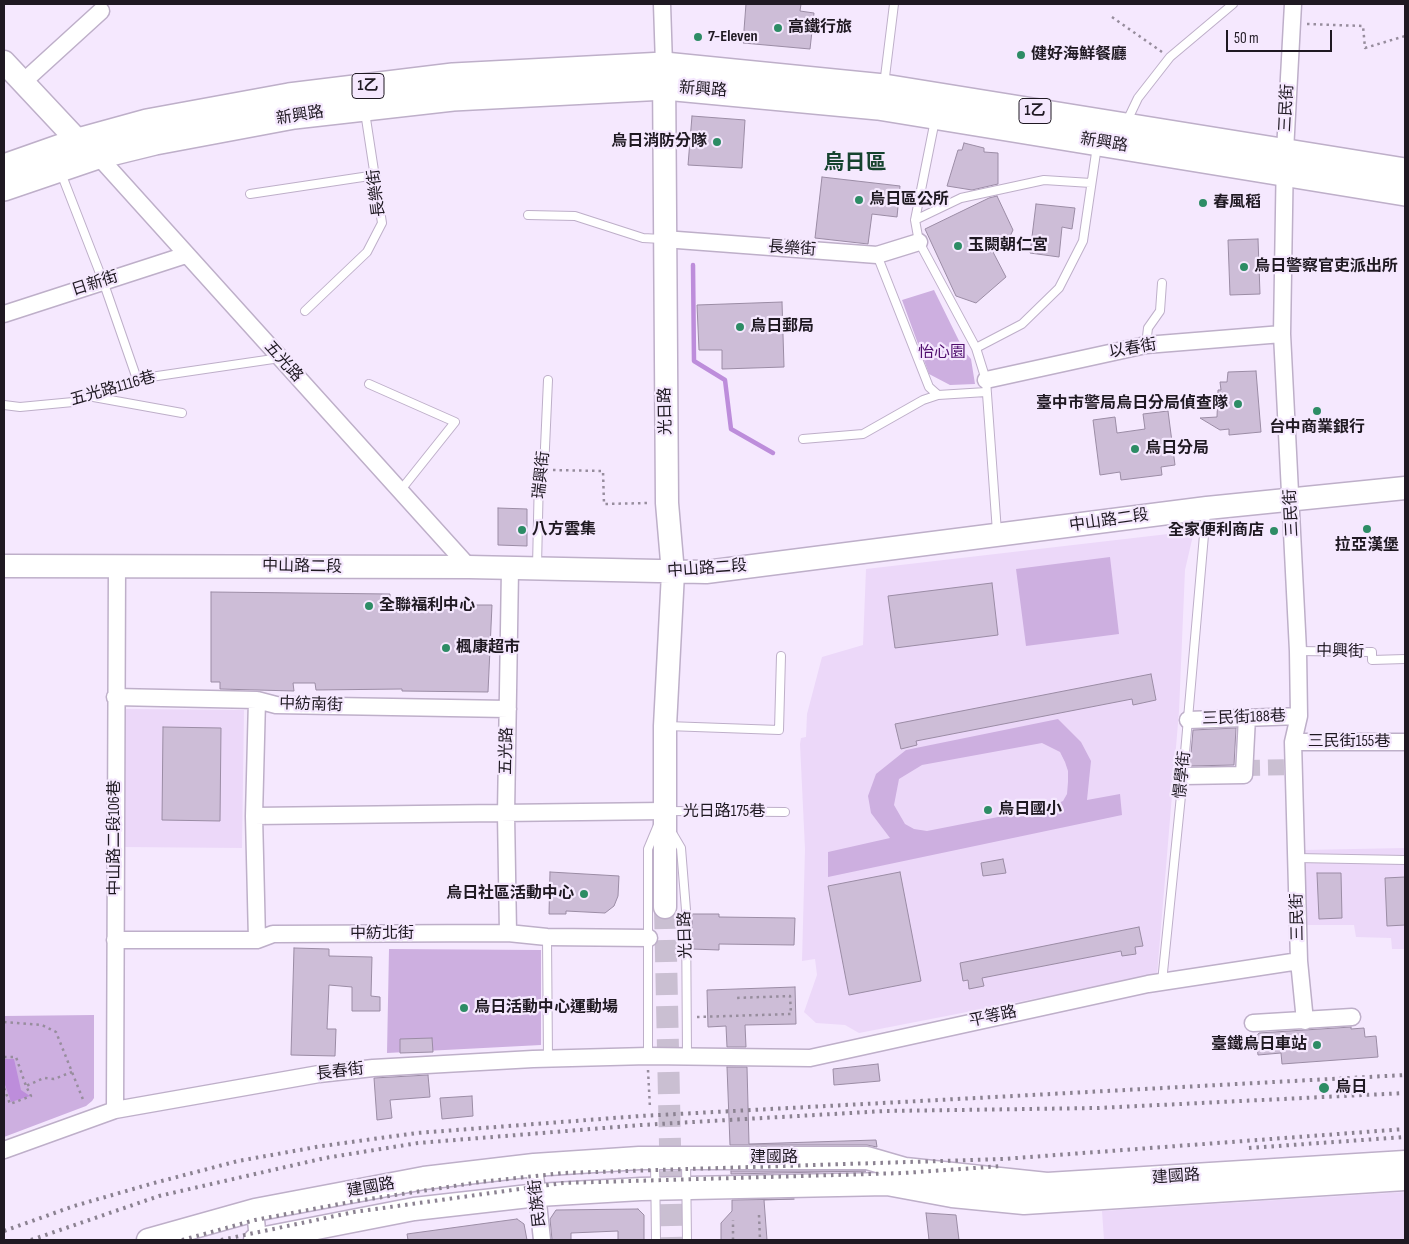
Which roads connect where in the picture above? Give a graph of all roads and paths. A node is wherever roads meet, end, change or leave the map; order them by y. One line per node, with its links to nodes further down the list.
1 (662, 4): 11 (street, 光日路)
2 (894, 4): 13 (lane)
3 (1233, 4): 9 (lane)
4 (1292, 4): 7 (street, 三民街)
5 (101, 12): 12 (street)
6 (1112, 17): 9 (path)
7 (1291, 24): 8 (path); 20 (street, 三民街)
8 (1405, 36)
9 (1170, 57): 16 (lane)
10 (4, 62): 12 (main road, 五光路)
11 (664, 76): 13 (main road, 新興路 / 1乙); 14 (main road, 新興路 / 1乙); 15 (main road, 新興路 / 1乙); 18 (main road, 新興路 / 1乙); 30 (main road, 光日路)
12 (13, 81): 18 (main road, 五光路)
13 (884, 87): 16 (main road, 新興路 / 1乙)
14 (364, 107): 19 (main road, 新興路 / 1乙); 23 (lane, 長樂街)
15 (936, 116): 17 (main road, 新興路 / 1乙); 29 (lane)
16 (1125, 125): 20 (main road, 新興路 / 1乙)
17 (1098, 142): 20 (main road, 新興路 / 1乙); 24 (lane)
18 (66, 152): 19 (main road, 新興路 / 1乙); 19 (main road, 五光路); 21 (main road, 新興路 / 1乙); 25 (main road, 新興路 / 1乙); 34 (lane)
19 (98, 156): 32 (street, 五光路)
20 (1285, 162): 22 (main road, 新興路 / 1乙); 26 (main road, 新興路 / 1乙); 38 (street, 三民街)
21 (4, 167)
22 (1405, 171)
23 (376, 175): 27 (lane); 36 (lane, 長樂街)
24 (1091, 183): 29 (lane); 40 (lane)
25 (4, 188)
26 (1405, 193)
27 (250, 194)
28 (528, 215): 30 (lane)
29 (915, 220): 31 (lane)
30 (664, 239): 33 (street, 長樂街); 55 (main road, 光日路)
31 (919, 242): 33 (street, 長樂街); 40 (lane)
32 (186, 255): 34 (street, 日新街); 41 (street, 五光路)
33 (877, 255): 46 (lane)
34 (103, 281): 37 (street, 日新街); 42 (lane)
35 (1162, 283): 39 (lane)
36 (305, 311)
37 (4, 314)
38 (1282, 334): 39 (street, 以春街); 54 (street, 三民街)
39 (1146, 345): 45 (street, 以春街)
40 (976, 348): 45 (lane)
41 (280, 358): 42 (lane, 五光路1116巷); 53 (street, 五光路)
42 (137, 379): 47 (lane, 五光路1116巷)
43 (548, 380): 51 (lane, 瑞興街)
44 (369, 384): 53 (lane)
45 (986, 386): 46 (lane); 57 (lane)
46 (938, 395): 50 (lane)
47 (88, 396): 48 (lane, 五光路1116巷); 49 (lane)
48 (4, 405)
49 (182, 413)
50 (802, 439)
51 (544, 470): 55 (path); 62 (lane, 瑞興街)
52 (1405, 488): 54 (main road, 中山路二段)
53 (400, 491): 60 (street, 五光路)
54 (1291, 501): 56 (main road, 中山路二段); 64 (street, 三民街)
55 (667, 502): 63 (main road, 光日路)
56 (1206, 508): 57 (main road, 中山路二段); 72 (lane, 憬學街)
57 (997, 534): 63 (main road, 中山路二段)
58 (4, 566): 59 (main road, 中山路二段)
59 (117, 566): 60 (main road, 中山路二段); 67 (street, 中山路二段106巷)
60 (469, 567): 61 (main road, 中山路二段)
61 (510, 569): 62 (main road, 中山路二段); 69 (street, 五光路)
62 (537, 569): 63 (main road, 中山路二段)
63 (673, 573): 73 (main road, 光日路)
64 (1298, 651): 66 (lane, 中興街); 70 (street, 三民街)
65 (781, 656): 73 (lane)
66 (1405, 659)
67 (116, 697): 68 (street, 中紡南街); 87 (street, 中山路二段106巷)
68 (257, 700): 69 (street, 中紡南街); 80 (street)
69 (508, 709): 78 (street, 五光路)
70 (1299, 716): 71 (street, 三民街188巷); 74 (street, 三民街)
71 (1247, 717): 72 (street, 三民街188巷); 76 (street)
72 (1188, 720): 76 (lane, 憬學街)
73 (665, 726): 79 (main road, 光日路)
74 (1293, 742): 75 (street, 三民街155巷); 81 (street, 三民街)
75 (1405, 742)
76 (1183, 776): 90 (lane, 憬學街)
77 (785, 812): 79 (lane, 光日路175巷)
78 (506, 814): 79 (street); 80 (street); 84 (street, 五光路)
79 (664, 815): 83 (main road, 光日路); 86 (lane, 光日路); 98 (lane, 光日路)
80 (254, 816): 88 (street)
81 (1297, 858): 82 (lane); 89 (street, 三民街)
82 (1405, 860)
83 (665, 907)
84 (508, 933): 85 (street, 中紡北街); 88 (street, 中紡北街)
85 (547, 937): 86 (street, 中紡北街); 100 (lane)
86 (649, 938): 97 (lane, 光日路)
87 (115, 940): 88 (street, 中紡北街); 106 (street, 中山路二段106巷)
88 (256, 940)
89 (1299, 961): 90 (street, 平等路); 94 (street, 三民街)
90 (1162, 982): 98 (street, 平等路)
91 (735, 998): 92 (path)
92 (708, 1016)
93 (1352, 1018): 94 (street)
94 (1305, 1021): 96 (street)
95 (4, 1022): 101 (path)
96 (1253, 1023)
97 (648, 1056): 98 (street, 長春街); 100 (street, 長春街); 105 (path)
98 (687, 1056)
99 (4, 1057): 102 (path)
100 (548, 1058): 106 (street, 長春街)
101 (72, 1072): 102 (path); 104 (path)
102 (26, 1086): 103 (path)
103 (4, 1088)
104 (84, 1102)
105 (650, 1108)
106 (115, 1110): 107 (street, 長春街)
107 (4, 1150)
108 (686, 1158): 109 (main road, 建國路); 110 (main road, 建國路); 113 (lane)
109 (655, 1159): 111 (main road, 建國路); 114 (lane)
110 (1405, 1162)
111 (534, 1165): 115 (street, 民族街); 116 (main road, 建國路)
112 (1405, 1179): 113 (main road, 建國路)
113 (686, 1188): 114 (main road, 建國路); 123 (lane)
114 (656, 1189): 115 (main road, 建國路); 122 (lane)
115 (538, 1194): 120 (main road, 建國路); 121 (street, 民族街)
116 (255, 1210): 119 (main road, 建國路); 120 (street)
117 (759, 1215): 125 (path)
118 (733, 1220): 124 (path)
119 (148, 1240)
120 (257, 1240)
121 (542, 1240)
122 (656, 1240)
123 (687, 1240)
124 (733, 1240)
125 (760, 1240)

